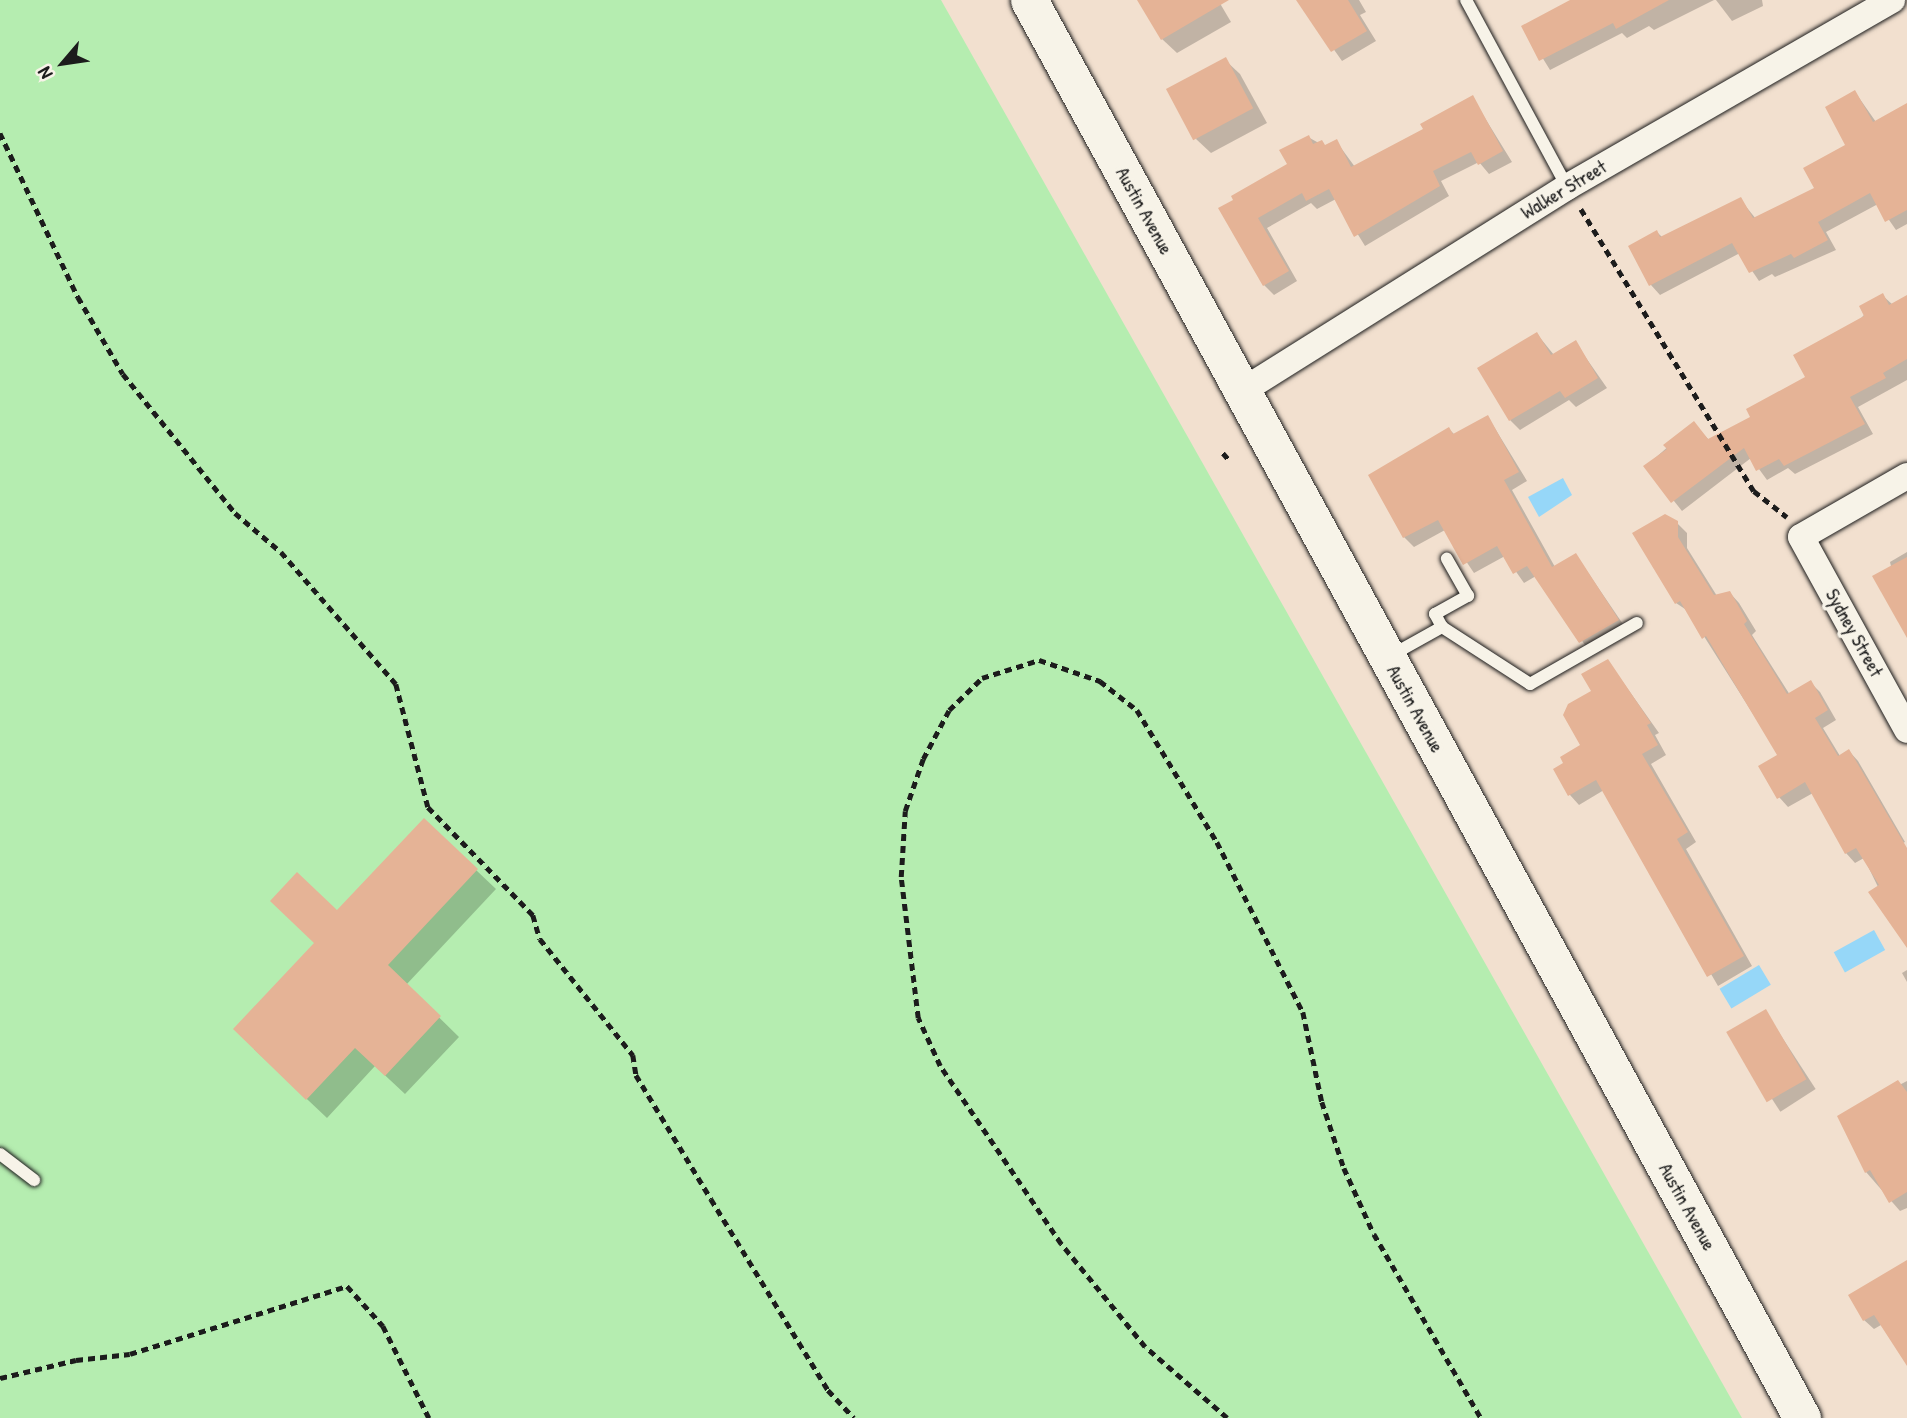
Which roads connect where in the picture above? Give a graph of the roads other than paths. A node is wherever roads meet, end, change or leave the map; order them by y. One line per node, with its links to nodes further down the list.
1 (1029, 0): 5 (main road, Austin Avenue)
2 (1465, 0): 4 (lane)
3 (1892, 0): 4 (street, Walker Street)
4 (1567, 187): 5 (street, Walker Street)
5 (1242, 391): 10 (main road, Austin Avenue)
6 (1907, 476): 11 (street, Sydney Street)
7 (1447, 559): 9 (lane)
8 (1637, 623): 9 (lane)
9 (1442, 627): 10 (lane)
10 (1387, 658): 14 (main road, Austin Avenue)
11 (1907, 730)
12 (0, 1154): 13 (lane)
13 (34, 1180)
14 (1802, 1418)

